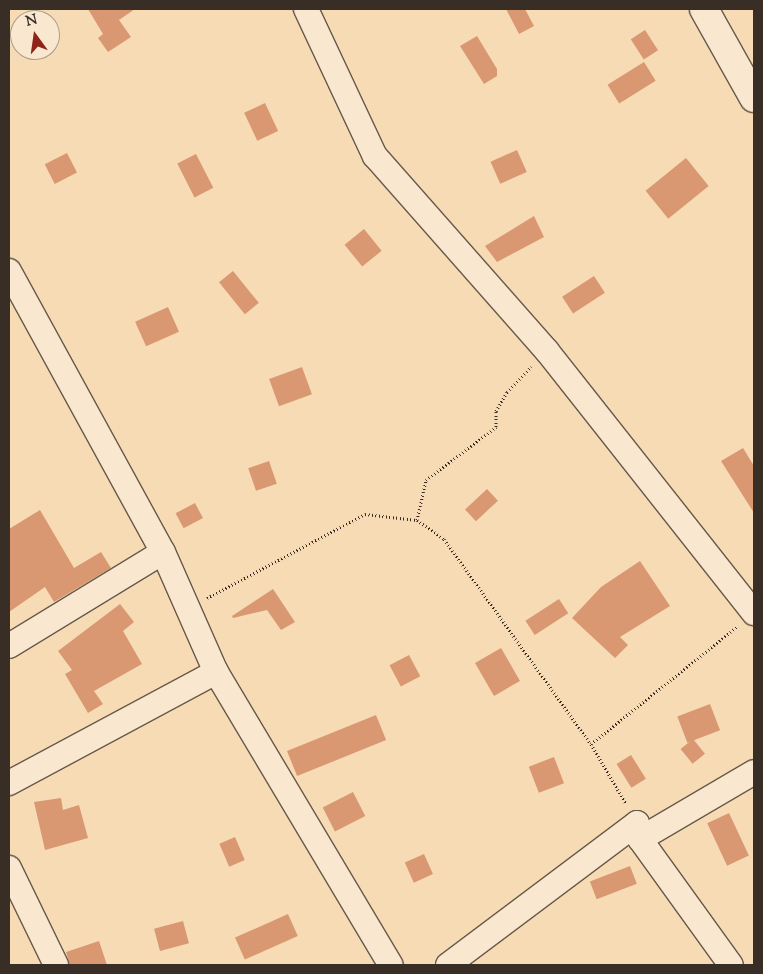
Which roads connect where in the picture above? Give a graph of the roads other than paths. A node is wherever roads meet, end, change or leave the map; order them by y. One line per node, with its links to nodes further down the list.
1 (306, 9): 6 (street)
2 (704, 9): 3 (street)
3 (754, 98)
4 (9, 271): 5 (street)
5 (163, 552): 7 (street); 8 (street)
6 (754, 613)
7 (9, 646)
8 (216, 672): 10 (street); 14 (street)
9 (754, 772): 11 (street)
10 (9, 783)
11 (639, 831): 15 (street); 16 (street)
12 (9, 868): 13 (street)
13 (56, 965)
14 (391, 965)
15 (448, 965)
16 (731, 965)

